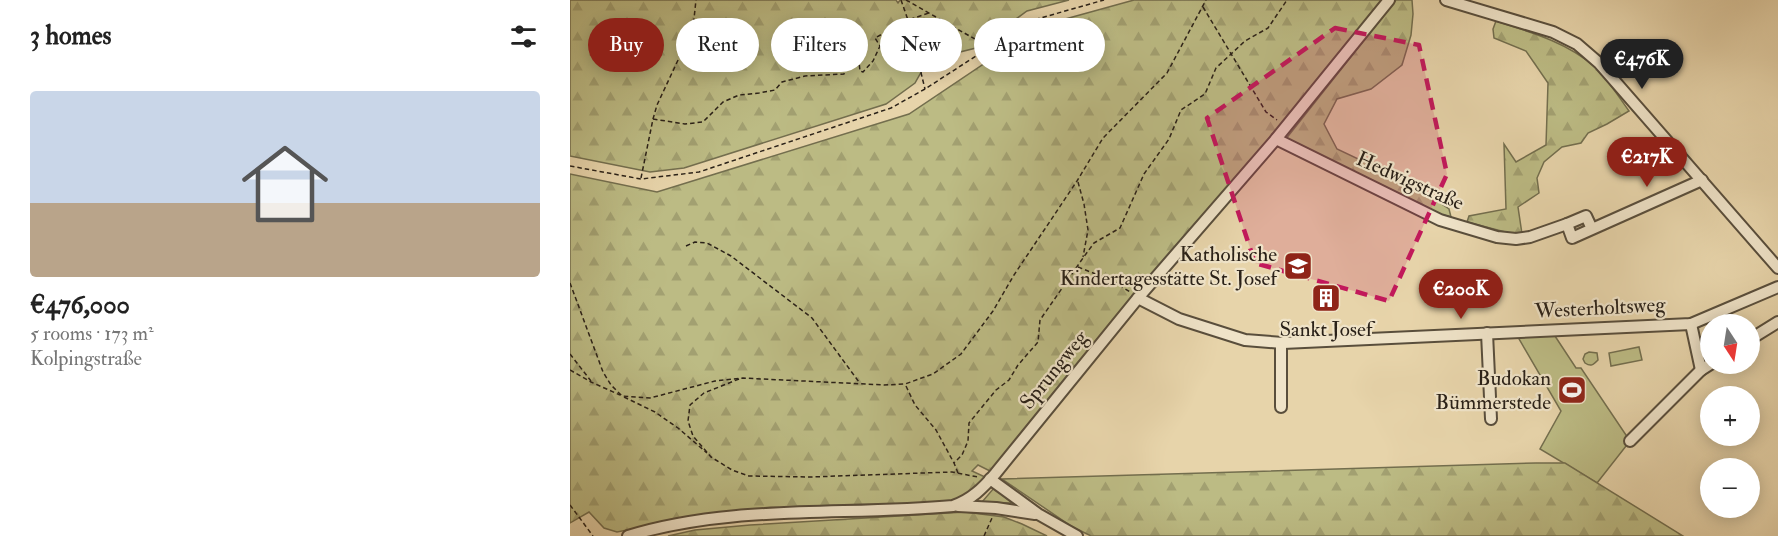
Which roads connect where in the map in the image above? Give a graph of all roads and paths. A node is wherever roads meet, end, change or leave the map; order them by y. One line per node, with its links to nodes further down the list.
1 (696, 0): 22 (path)
2 (901, 0): 11 (path)
3 (906, 0): 10 (path)
4 (1104, 0): 13 (path)
5 (1206, 0): 9 (path)
6 (1287, 0): 18 (path)
7 (1389, 0): 23 (street, Sprungweg)
8 (1446, 0): 27 (street)
9 (1202, 7): 18 (path); 28 (path)
10 (929, 13): 12 (path); 15 (path)
11 (907, 18)
12 (914, 18)
13 (1041, 18)
14 (880, 35): 16 (path)
15 (974, 39)
16 (880, 46)
17 (880, 46): 22 (path)
18 (1231, 54): 23 (path); 30 (path)
19 (974, 58): 21 (path)
20 (921, 72): 21 (path)
21 (925, 89): 26 (path)
22 (653, 119): 26 (path)
23 (1286, 126): 24 (street, Sprungweg)
24 (1276, 139): 27 (street, Hedwigstraße); 35 (street, Sprungweg)
25 (570, 166): 26 (path)
26 (641, 179)
27 (1702, 180): 32 (street)
28 (1077, 181): 30 (path); 48 (path)
29 (686, 246): 47 (path)
30 (1083, 258): 31 (path)
31 (1078, 266): 35 (path); 54 (path)
32 (1778, 268)
33 (570, 283): 49 (path)
34 (1778, 287): 37 (street, Westerholtsweg)
35 (1138, 298): 40 (street, Westerholtsweg); 56 (street, Sprungweg)
36 (1778, 322): 39 (street)
37 (1691, 324): 38 (street, Westerholtsweg); 42 (street)
38 (1487, 333): 40 (street, Westerholtsweg); 51 (street)
39 (1760, 333)
40 (1281, 343): 50 (street)
41 (570, 354): 46 (path)
42 (1700, 365)
43 (570, 370): 46 (path)
44 (1700, 371): 52 (street)
45 (743, 378): 47 (path); 49 (path); 53 (path)
46 (591, 382): 49 (path)
47 (859, 382): 48 (path)
48 (905, 384): 54 (path)
49 (622, 396): 53 (path)
50 (1281, 407)
51 (1491, 419)
52 (1630, 441)
53 (711, 457): 55 (path)
54 (954, 464): 55 (path)
55 (958, 473): 56 (path)
56 (989, 481): 58 (street, Sprungweg); 60 (street)
57 (570, 505): 61 (path)
58 (953, 506): 59 (street); 62 (street, Sprungweg)
59 (996, 508): 60 (street); 63 (path)
60 (1038, 514): 64 (street)
61 (593, 536)
62 (628, 536)
63 (984, 536)
64 (1077, 536)

